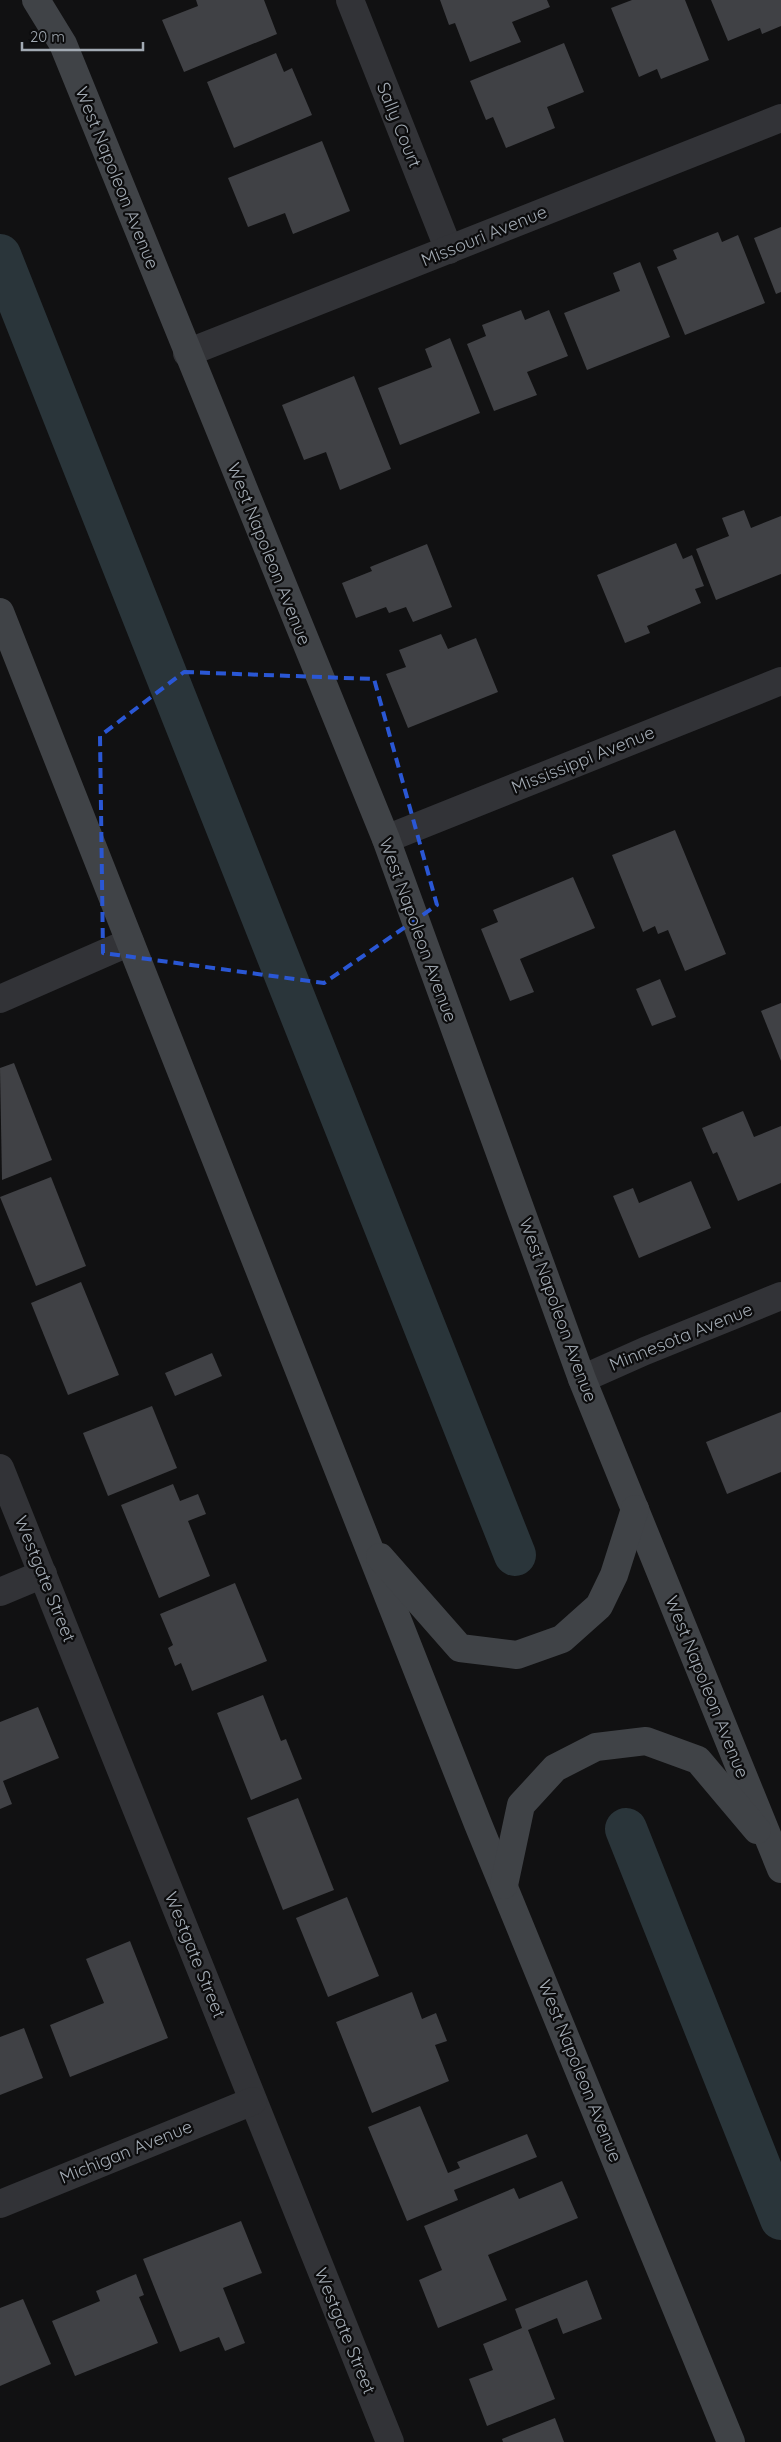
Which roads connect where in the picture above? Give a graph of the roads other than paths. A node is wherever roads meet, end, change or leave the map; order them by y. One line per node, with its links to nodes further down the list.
1 (36, 0): 5 (main road, West Napoleon Avenue)
2 (350, 0): 4 (street, Sally Court)
3 (781, 118): 4 (street, Missouri Avenue)
4 (449, 250): 5 (street, Missouri Avenue)
5 (187, 353): 8 (main road, West Napoleon Avenue)
6 (0, 612): 9 (main road, West Napoleon Avenue)
7 (781, 681): 8 (street, Mississippi Avenue)
8 (386, 840): 12 (main road, West Napoleon Avenue)
9 (130, 942): 10 (street); 15 (main road, West Napoleon Avenue)
10 (0, 999)
11 (781, 1296): 12 (street, Minnesota Avenue)
12 (582, 1379): 14 (main road, West Napoleon Avenue)
13 (0, 1468): 16 (street, Westgate Street)
14 (635, 1509): 15 (main road); 18 (main road, West Napoleon Avenue)
15 (367, 1543): 19 (main road, West Napoleon Avenue)
16 (44, 1574): 17 (street); 20 (street, Westgate Street)
17 (0, 1592)
18 (777, 1860): 19 (main road)
19 (504, 1885): 23 (main road, West Napoleon Avenue)
20 (253, 2101): 21 (street, Michigan Avenue); 22 (street, Westgate Street)
21 (0, 2204)
22 (390, 2442)
23 (730, 2442)

